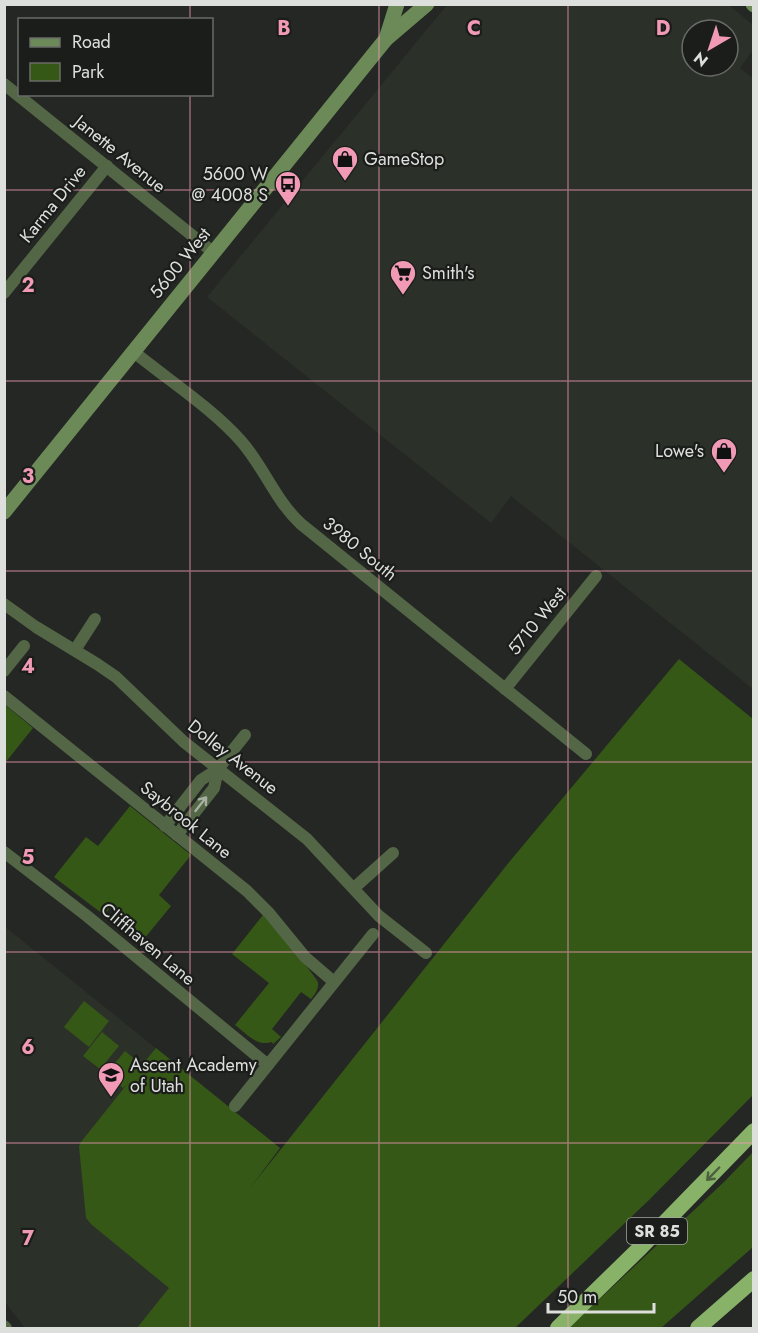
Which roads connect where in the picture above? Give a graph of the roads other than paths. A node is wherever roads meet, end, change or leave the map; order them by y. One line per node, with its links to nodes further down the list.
1 (398, 4): 3 (main road, 5600 West)
2 (427, 4): 3 (main road, 5600 West)
3 (386, 39): 8 (main road, 5600 West)
4 (4, 84): 5 (street, Janette Avenue)
5 (18, 95)
6 (19, 96): 7 (street, Janette Avenue)
7 (106, 166): 8 (street, Janette Avenue); 9 (street, Karma Drive)
8 (214, 252): 10 (main road, 5600 West)
9 (4, 293)
10 (134, 352): 11 (main road, 5600 West); 18 (street, 3980 South)
11 (4, 512)
12 (596, 576): 18 (street, 5710 West)
13 (4, 604): 16 (street, Dolley Avenue)
14 (95, 619): 16 (street)
15 (24, 646): 17 (street)
16 (75, 650): 22 (street, Dolley Avenue)
17 (4, 671)
18 (505, 689): 21 (street, 3980 South)
19 (4, 696): 23 (street, Saybrook Lane)
20 (244, 735): 22 (street)
21 (586, 754)
22 (218, 769): 23 (street); 24 (street, one-way to 22); 27 (street, Dolley Avenue)
23 (165, 826): 24 (street, Saybrook Lane)
24 (177, 835): 30 (street, Saybrook Lane)
25 (4, 852): 31 (street, Cliffhaven Lane)
26 (393, 853): 27 (street)
27 (354, 888): 29 (street, Dolley Avenue)
28 (373, 934): 30 (street)
29 (426, 953)
30 (334, 982): 31 (street)
31 (268, 1065): 32 (street)
32 (235, 1106)
33 (753, 1131): 35 (highway, SR 85, one-way to 35)
34 (753, 1279): 36 (highway)
35 (558, 1329)
36 (698, 1329)

